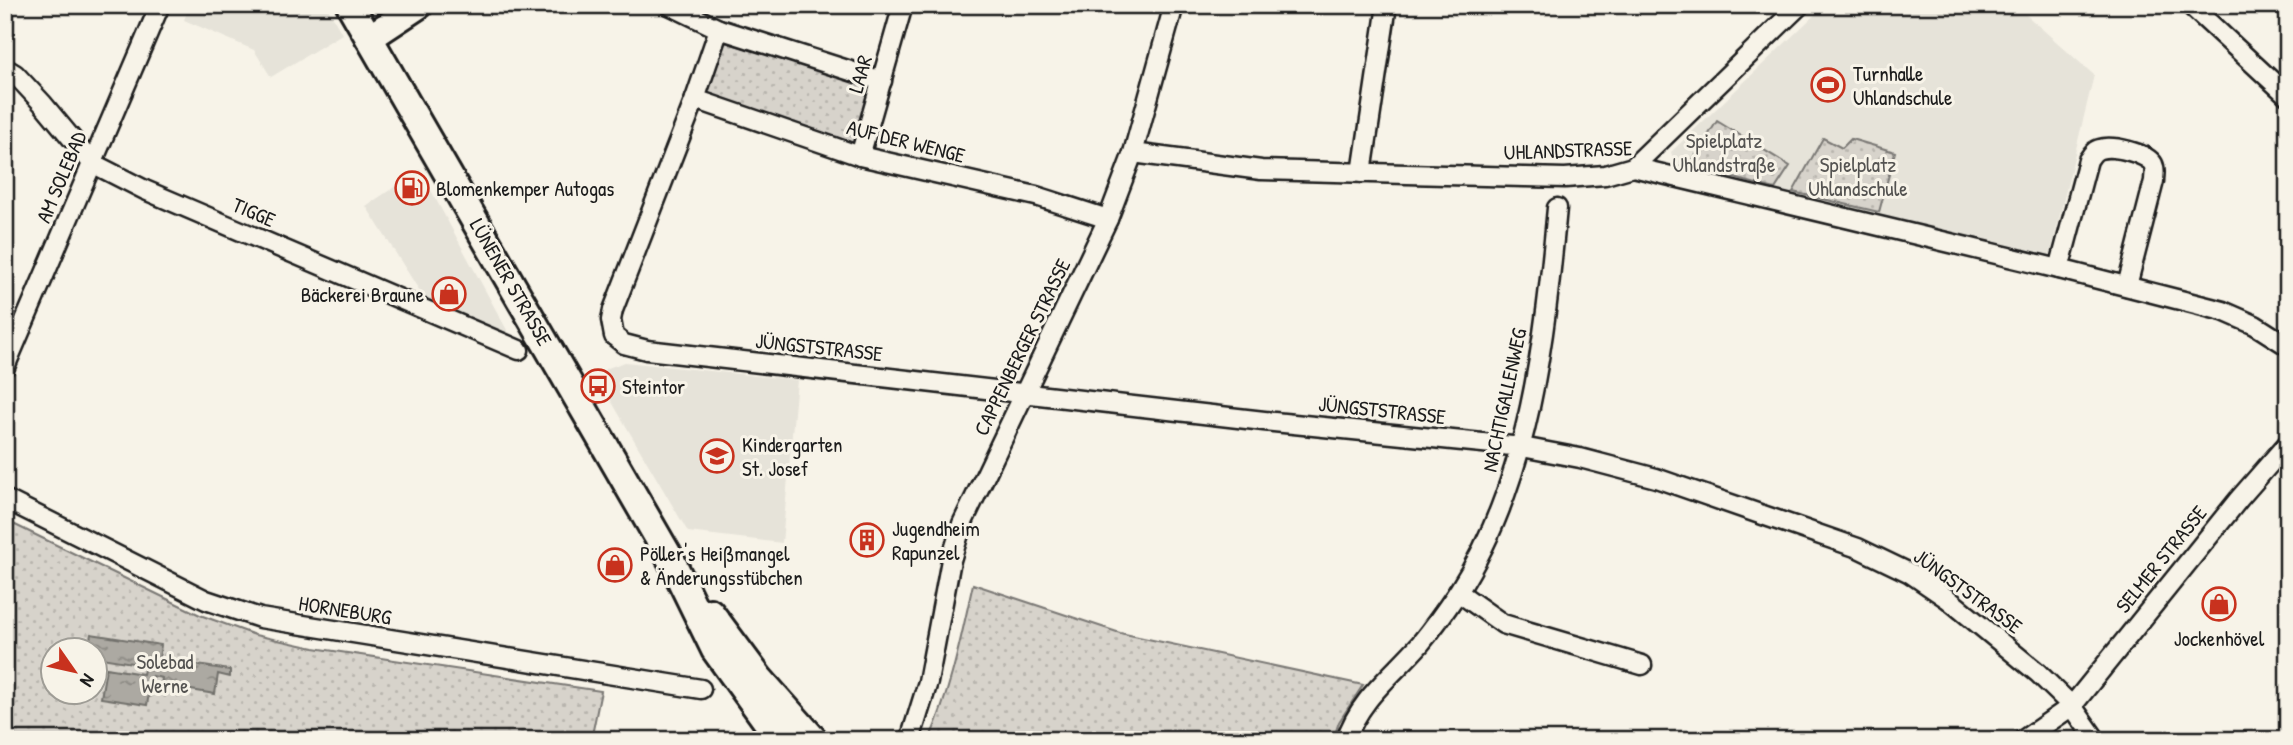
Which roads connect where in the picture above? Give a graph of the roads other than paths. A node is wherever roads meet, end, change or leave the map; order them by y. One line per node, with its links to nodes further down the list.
1 (160, 5): 18 (street, AM SOLEBAD)
2 (350, 5): 11 (main road, LÜNENER STRASSE)
3 (419, 5): 11 (main road)
4 (669, 5): 10 (street)
5 (903, 5): 13 (street, LAAR)
6 (1174, 5): 16 (street, CAPPENBERGER STRASSE)
7 (1387, 5): 20 (street)
8 (1800, 5): 19 (street)
9 (2190, 5): 14 (street)
10 (719, 29): 13 (street); 15 (street)
11 (369, 38): 32 (main road, LÜNENER STRASSE)
12 (5, 68): 18 (street, TIGGE)
13 (882, 81): 17 (street, LAAR)
14 (2288, 96)
15 (695, 99): 17 (street, AUF DER WENGE); 28 (street, JÜNGSTSTRASSE)
16 (1133, 153): 20 (street, UHLANDSTRASSE); 22 (street, CAPPENBERGER STRASSE)
17 (860, 156): 22 (street, AUF DER WENGE)
18 (92, 163): 26 (street, TIGGE); 27 (street, AM SOLEBAD)
19 (1633, 167): 20 (street, UHLANDSTRASSE); 23 (street, UHLANDSTRASSE)
20 (1362, 173)
21 (1557, 208): 30 (street, NACHTIGALLENWEG)
22 (1108, 219): 28 (street, CAPPENBERGER STRASSE)
23 (2059, 269): 24 (street, UHLANDSTRASSE); 24 (street)
24 (2127, 286): 25 (street, UHLANDSTRASSE)
25 (2288, 346)
26 (519, 350)
27 (5, 367)
28 (1025, 393): 30 (street, JÜNGSTSTRASSE); 37 (street, CAPPENBERGER STRASSE)
29 (2288, 443): 36 (street, SELMER STRASSE)
30 (1522, 447): 33 (street, NACHTIGALLENWEG); 36 (street, JÜNGSTSTRASSE)
31 (5, 499): 35 (street, HORNEBURG)
32 (671, 560): 38 (main road, LÜNENER STRASSE); 39 (main road, LÜNENER STRASSE)
33 (1458, 592): 34 (street); 42 (street, NACHTIGALLENWEG)
34 (1642, 665)
35 (701, 689)
36 (2072, 706): 43 (street, SELMER STRASSE); 44 (street, JÜNGSTSTRASSE)
37 (918, 710): 40 (street, CAPPENBERGER STRASSE); 41 (street, CAPPENBERGER STRASSE)
38 (780, 740)
39 (814, 740)
40 (896, 740)
41 (910, 740)
42 (1346, 740)
43 (2023, 740)
44 (2096, 740)

